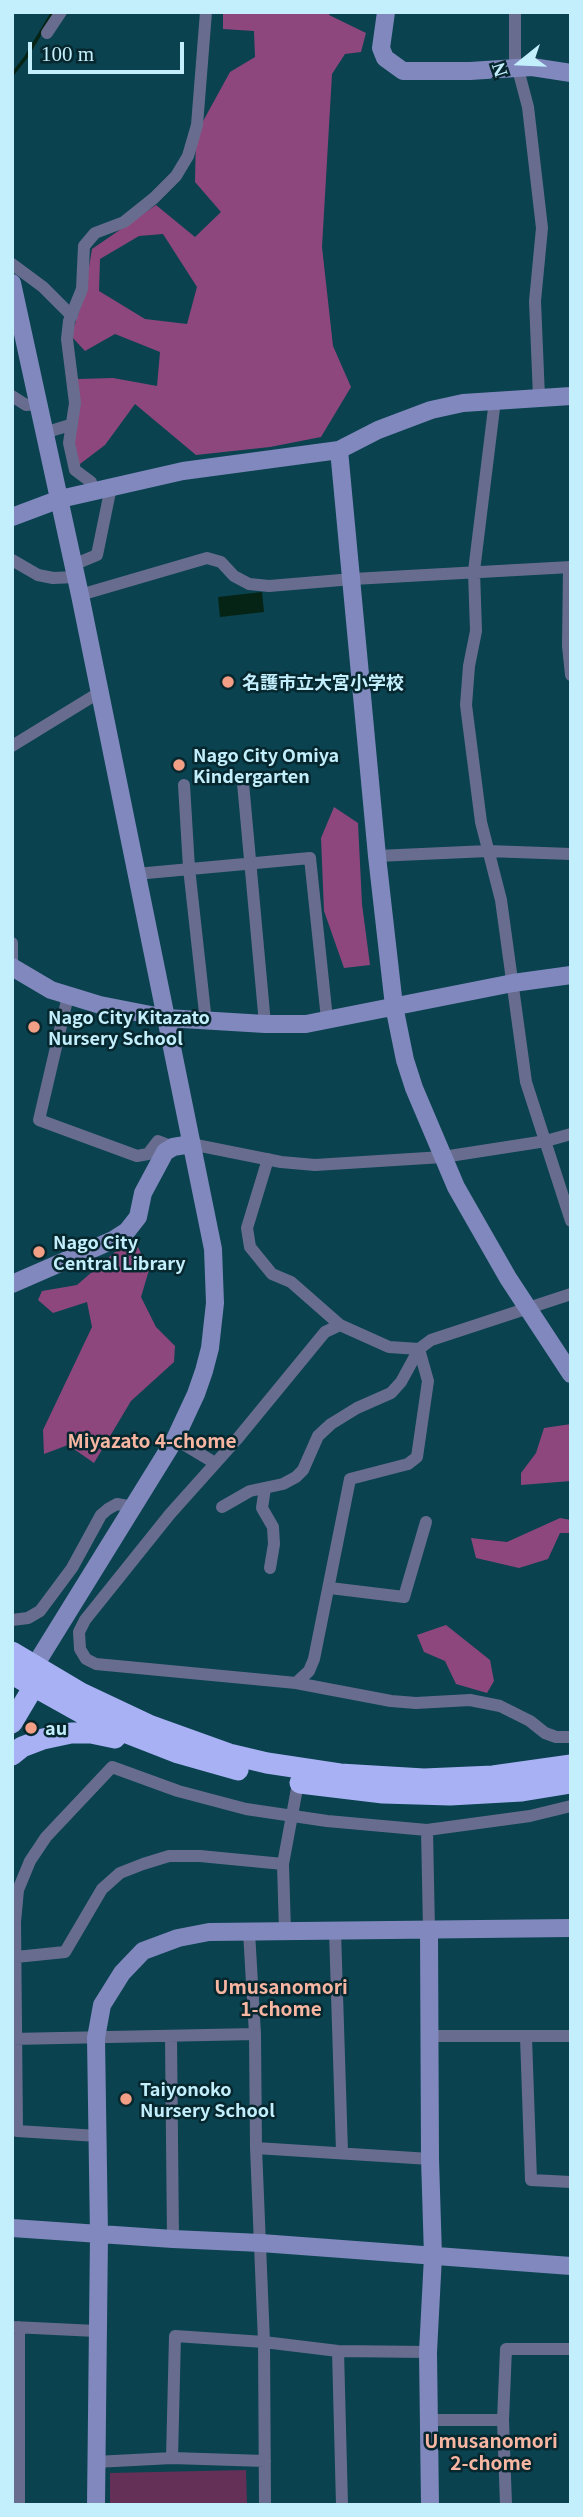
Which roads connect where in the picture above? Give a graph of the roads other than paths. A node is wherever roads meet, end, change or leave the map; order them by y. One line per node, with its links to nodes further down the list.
1 (61, 12): 5 (street)
2 (206, 12): 10 (street)
3 (386, 12): 6 (street)
4 (515, 12): 6 (street)
5 (47, 33)
6 (519, 68): 7 (street); 13 (street)
7 (571, 73)
8 (12, 264): 10 (street)
9 (12, 283): 15 (street)
10 (72, 316): 16 (street)
11 (12, 396): 15 (street)
12 (571, 396): 13 (street)
13 (539, 397): 14 (street)
14 (495, 400): 18 (street); 26 (street)
15 (37, 404): 17 (street)
16 (70, 425): 17 (street); 20 (street)
17 (44, 433): 21 (street)
18 (339, 450): 19 (street); 27 (street)
19 (111, 487): 20 (street); 25 (street)
20 (93, 491): 21 (street)
21 (60, 499): 22 (street); 25 (street)
22 (12, 518)
23 (12, 560): 25 (street)
24 (570, 567): 26 (street); 29 (street)
25 (75, 571): 28 (street)
26 (474, 572): 27 (street); 34 (street)
27 (353, 579): 28 (street); 36 (street)
28 (80, 595): 30 (street)
29 (571, 675)
30 (100, 692): 31 (street); 39 (street)
31 (12, 746)
32 (243, 783): 37 (street)
33 (184, 785): 38 (street)
34 (488, 851): 35 (street); 36 (street); 43 (street)
35 (571, 854)
36 (377, 856): 45 (street)
37 (249, 863): 38 (street); 47 (street); 49 (street)
38 (189, 868): 39 (street); 48 (street)
39 (136, 874): 46 (street)
40 (12, 943): 41 (street)
41 (13, 968): 44 (street)
42 (571, 975): 43 (street)
43 (513, 983): 45 (street); 51 (street)
44 (68, 996): 46 (street); 53 (street)
45 (394, 1006): 47 (street); 54 (street)
46 (166, 1018): 48 (street); 52 (street)
47 (327, 1019): 49 (street)
48 (206, 1022): 49 (street)
49 (265, 1024)
50 (571, 1134): 51 (street)
51 (546, 1141): 54 (street); 56 (street)
52 (191, 1144): 53 (street); 55 (street); 63 (street)
53 (173, 1147): 57 (street)
54 (443, 1157): 55 (street); 59 (street)
55 (268, 1159): 60 (street)
56 (571, 1221)
57 (12, 1284)
58 (571, 1294): 59 (street)
59 (527, 1309): 61 (street); 62 (street)
60 (340, 1325): 61 (street); 64 (street)
61 (419, 1349): 65 (street); 72 (street)
62 (571, 1374)
63 (175, 1439): 64 (street); 66 (street)
64 (215, 1463): 71 (street)
65 (265, 1488): 67 (street); 70 (street)
66 (133, 1507): 69 (street); 73 (street)
67 (222, 1507)
68 (426, 1522): 72 (street)
69 (105, 1553): 71 (street); 75 (street)
70 (270, 1568)
71 (125, 1569): 76 (street)
72 (330, 1588): 76 (street)
73 (12, 1620)
74 (12, 1653): 75 (highway)
75 (23, 1680): 77 (highway); 79 (highway); 81 (highway)
76 (296, 1683): 78 (street)
77 (12, 1723)
78 (571, 1737)
79 (145, 1741): 80 (highway); 82 (highway)
80 (12, 1755)
81 (571, 1765)
82 (298, 1783): 83 (highway); 85 (street)
83 (571, 1783)
84 (571, 1806): 86 (street)
85 (293, 1816): 86 (street); 87 (street); 93 (street)
86 (427, 1830): 89 (street)
87 (283, 1864): 90 (street); 93 (street)
88 (571, 1928): 89 (street)
89 (429, 1930): 91 (street); 95 (street)
90 (285, 1931): 91 (street); 92 (street)
91 (335, 1931): 103 (street)
92 (248, 1932): 94 (street); 99 (street)
93 (16, 1957): 100 (street)
94 (255, 2034): 97 (street); 102 (street)
95 (431, 2036): 98 (street); 104 (street)
96 (571, 2036): 98 (street)
97 (171, 2037): 99 (street); 108 (street)
98 (526, 2037): 105 (street)
99 (96, 2038): 100 (street); 101 (street)
100 (14, 2039): 101 (street)
101 (98, 2136): 107 (street)
102 (256, 2148): 103 (street); 109 (street)
103 (342, 2152): 104 (street)
104 (430, 2159): 110 (street)
105 (571, 2182)
106 (12, 2228): 107 (street)
107 (99, 2235): 108 (street); 113 (street)
108 (173, 2239): 109 (street)
109 (261, 2243): 110 (street); 114 (street)
110 (433, 2256): 111 (street); 117 (street)
111 (571, 2266)
112 (15, 2327): 113 (street); 123 (street)
113 (96, 2331): 122 (street)
114 (264, 2342): 116 (street); 120 (street); 121 (street)
115 (571, 2349): 119 (street)
116 (338, 2351): 117 (street); 126 (street)
117 (428, 2352): 118 (street)
118 (430, 2420): 119 (street); 127 (street)
119 (503, 2420): 128 (street)
120 (172, 2458): 121 (street); 122 (street)
121 (265, 2461): 125 (street)
122 (95, 2462): 124 (street)
123 (19, 2505)
124 (96, 2505)
125 (265, 2505)
126 (342, 2505)
127 (430, 2505)
128 (506, 2505)

